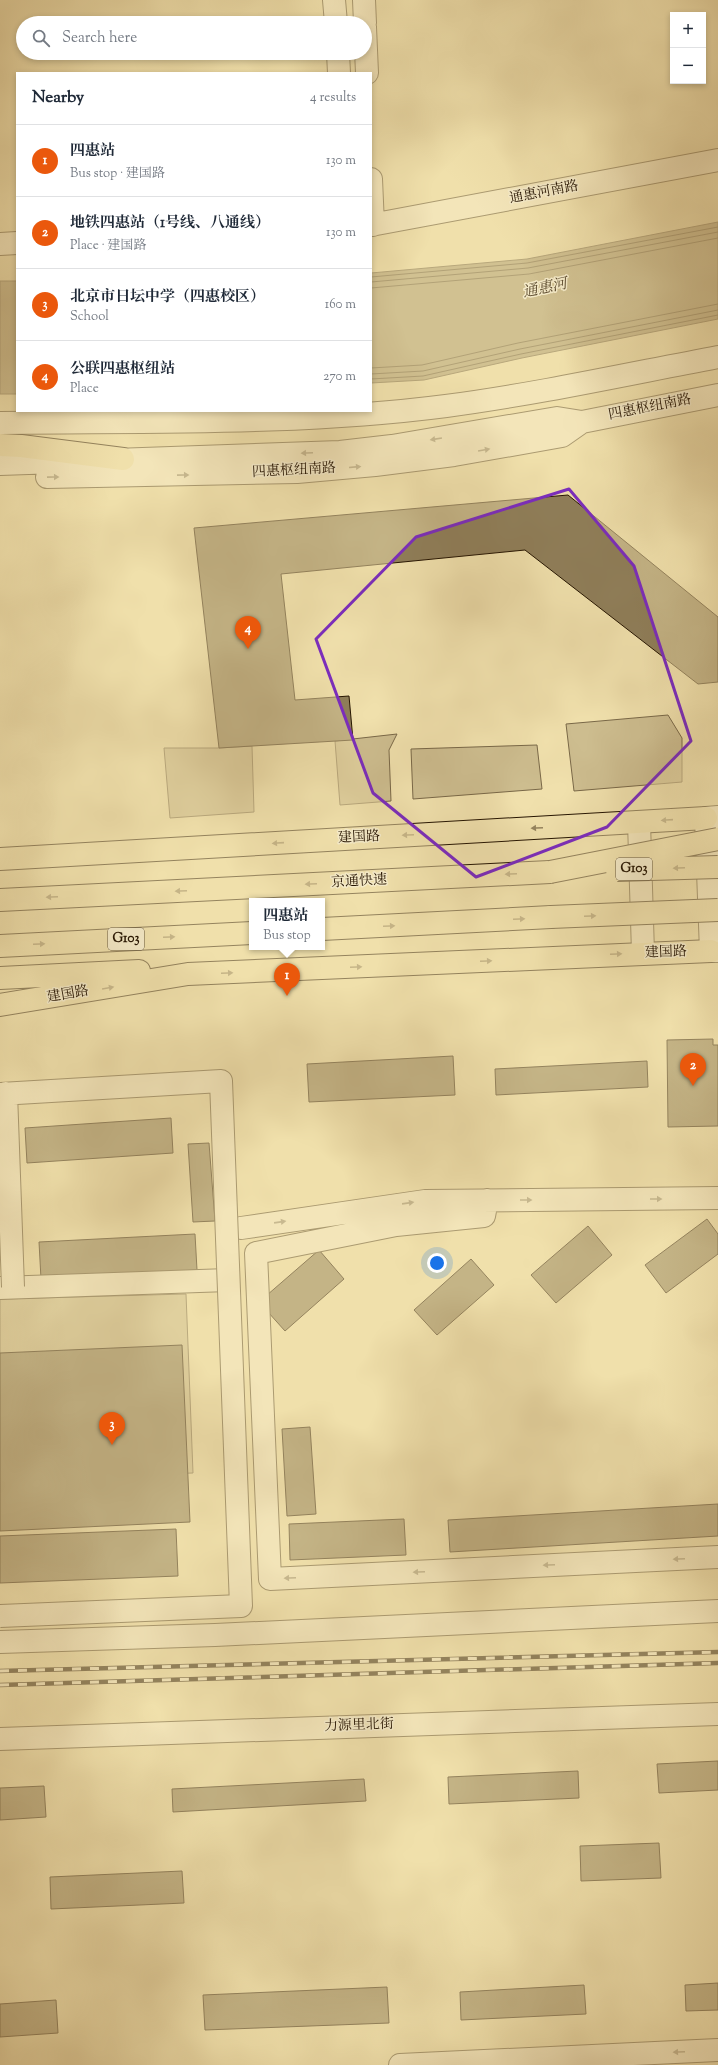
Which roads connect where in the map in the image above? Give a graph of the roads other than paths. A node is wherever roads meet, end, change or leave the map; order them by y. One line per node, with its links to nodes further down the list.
1 (334, 0): 3 (street)
2 (364, 0): 4 (street)
3 (335, 16)
4 (365, 16)
5 (338, 60): 7 (street)
6 (366, 60): 8 (street)
7 (339, 72)
8 (367, 72)
9 (718, 160): 10 (street, 通惠河南路)
10 (372, 225)
11 (16, 243): 12 (street)
12 (0, 244)
13 (718, 357): 16 (street)
14 (718, 395): 15 (street, 四惠枢纽南路)
15 (582, 422): 18 (street, 四惠枢纽南路, one-way to 18); 20 (street, 四惠枢纽南路, one-way to 15)
16 (0, 423)
17 (0, 445): 18 (main road)
18 (123, 459): 19 (street, 四惠枢纽南路)
19 (0, 464)
20 (0, 477)
21 (712, 817): 22 (main road, 建国路, one-way to 22); 32 (street)
22 (639, 822): 24 (main road, 建国路, one-way to 24); 33 (street)
23 (718, 839): 26 (main road, bridge)
24 (0, 860)
25 (718, 867): 26 (main road, 京通快速 / G103, one-way to 26, bridge)
26 (550, 872): 27 (main road, 京通快速 / G103, one-way to 27)
27 (0, 900)
28 (718, 910): 29 (main road, one-way to 28, bridge)
29 (325, 929)
30 (249, 933): 31 (main road, G103, one-way to 30)
31 (0, 946)
32 (715, 951): 33 (main road, 建国路)
33 (643, 953): 34 (main road, 建国路, one-way to 33)
34 (188, 974): 35 (main road); 36 (main road, 建国路, one-way to 34)
35 (0, 978)
36 (0, 1005)
37 (3, 1093): 41 (street, bridge); 42 (street, bridge)
38 (718, 1198): 39 (street, one-way to 38)
39 (487, 1200): 40 (street, one-way to 39); 43 (street, one-way to 39)
40 (241, 1228)
41 (228, 1280): 42 (street); 45 (street, bridge)
42 (6, 1288)
43 (718, 1557)
44 (718, 1611): 46 (street)
45 (0, 1616)
46 (0, 1642)
47 (718, 1714): 48 (street, 力源里北街)
48 (0, 1739)
49 (718, 2050): 50 (street, one-way to 50)
50 (400, 2065)

